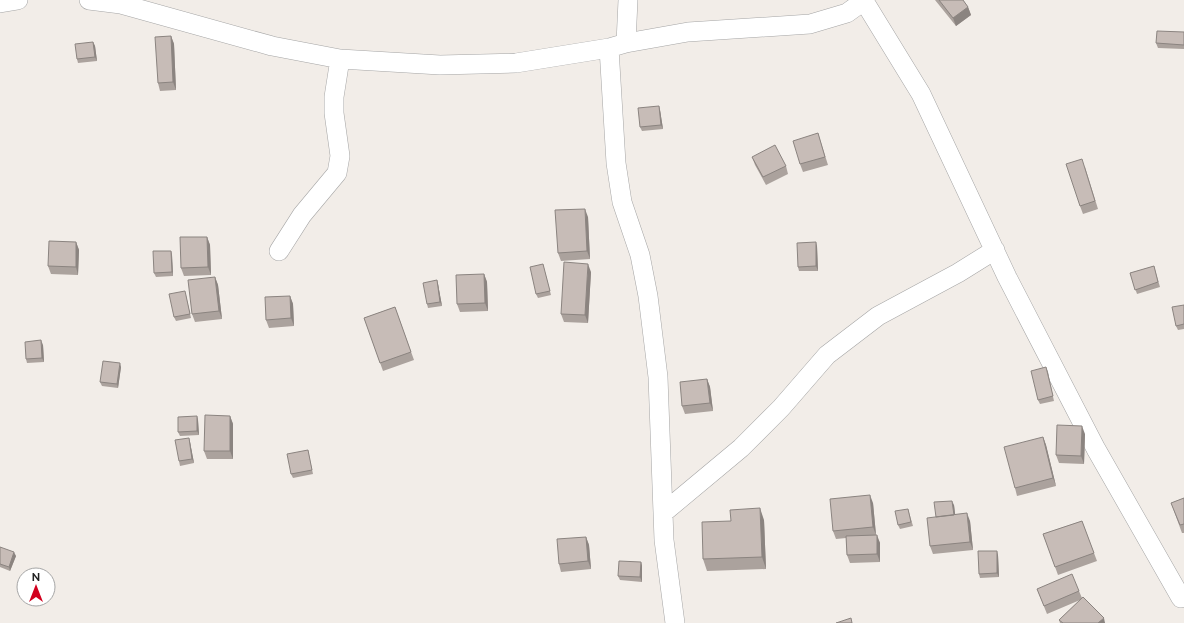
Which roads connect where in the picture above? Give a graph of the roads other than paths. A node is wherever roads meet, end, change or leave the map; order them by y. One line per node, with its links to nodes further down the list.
1 (18, 0): 5 (street)
2 (89, 0): 7 (street)
3 (628, 0): 6 (street)
4 (865, 0): 6 (street); 8 (street)
5 (0, 3)
6 (617, 46): 7 (street); 10 (street)
7 (340, 59): 9 (street)
8 (995, 250): 10 (street); 11 (street)
9 (279, 251)
10 (663, 513): 12 (street)
11 (1181, 598)
12 (675, 623)

